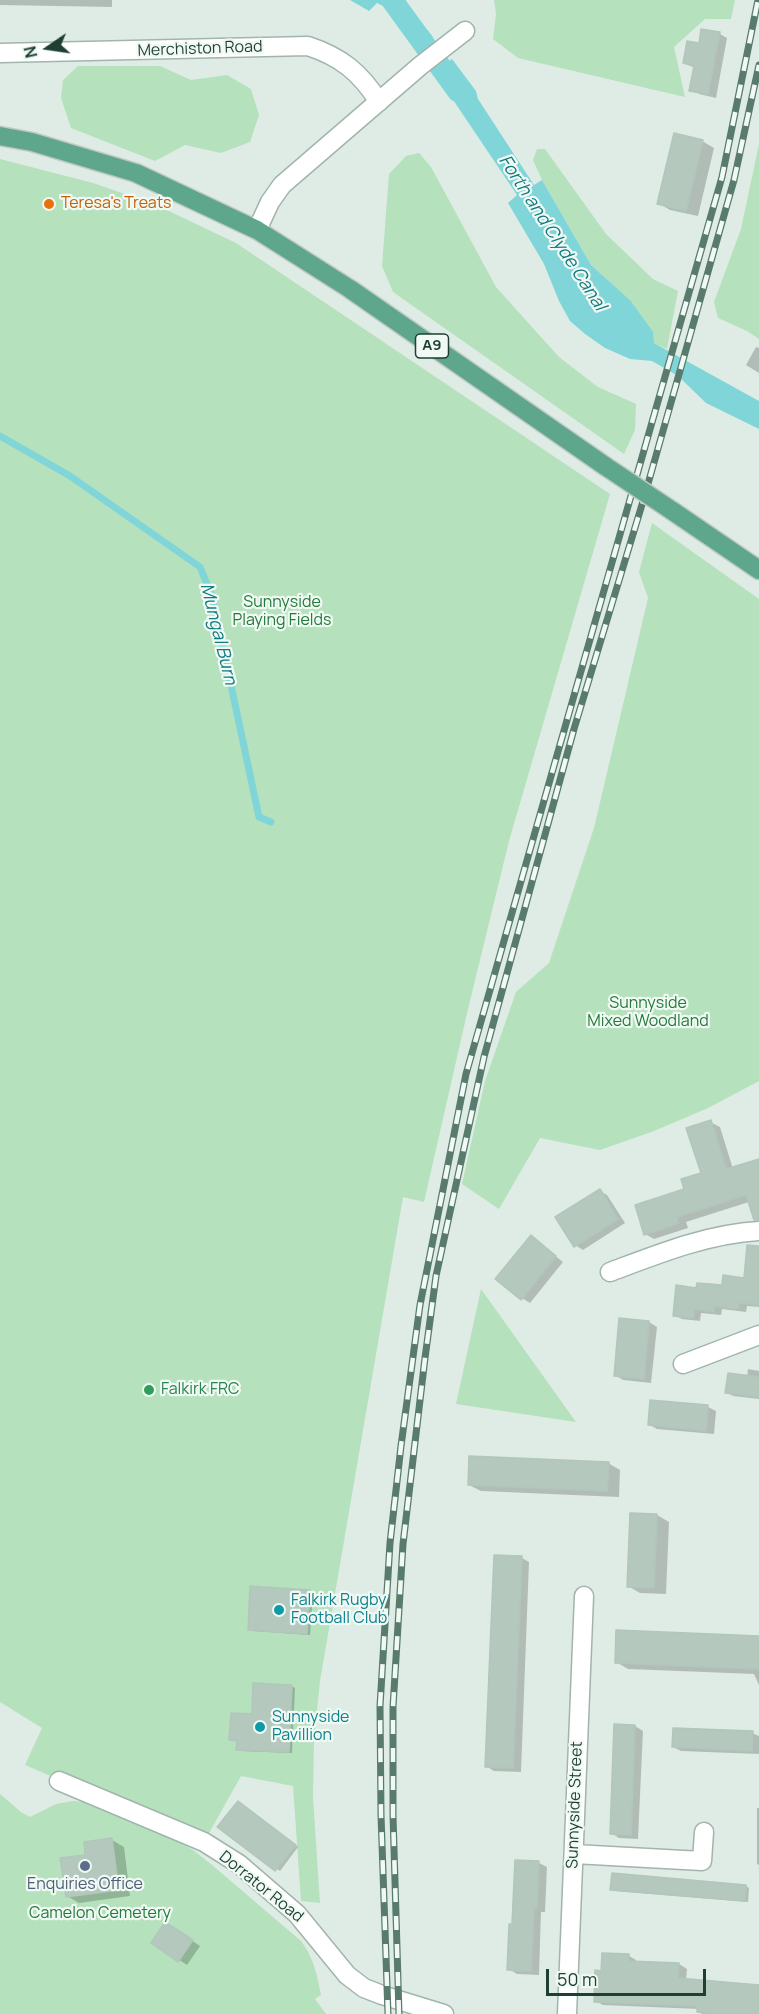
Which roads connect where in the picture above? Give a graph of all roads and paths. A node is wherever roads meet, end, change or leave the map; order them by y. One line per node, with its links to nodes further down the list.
1 (465, 31): 3 (street)
2 (0, 53): 3 (street, Merchiston Road)
3 (379, 102): 5 (street)
4 (0, 136): 5 (main road, A9)
5 (257, 230): 6 (main road, A9, bridge)
6 (759, 570)
7 (759, 1231): 8 (street)
8 (610, 1272)
9 (759, 1335): 10 (street)
10 (683, 1364)
11 (584, 1596): 14 (street, Sunnyside Street)
12 (58, 1781): 15 (street, Dorrator Road)
13 (704, 1832): 14 (street)
14 (574, 1854): 16 (street, Sunnyside Street)
15 (444, 2014)
16 (567, 2014)

